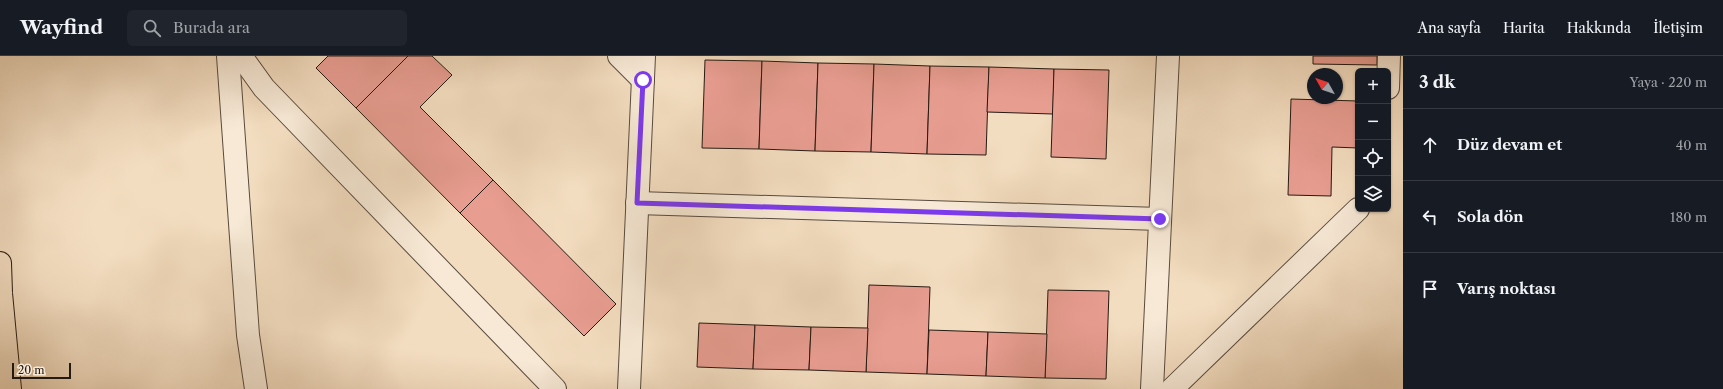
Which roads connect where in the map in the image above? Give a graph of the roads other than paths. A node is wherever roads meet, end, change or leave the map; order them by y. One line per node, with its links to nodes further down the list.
1 (228, 56): 14 (street)
2 (241, 56): 15 (street)
3 (620, 56): 8 (street)
4 (644, 56): 8 (street)
5 (1168, 56): 11 (street)
6 (1390, 56): 7 (street)
7 (1389, 68)
8 (643, 80): 9 (street)
9 (637, 203): 11 (street); 16 (street)
10 (1355, 212): 18 (street)
11 (1160, 219): 17 (street)
12 (0, 263): 13 (highway)
13 (10, 389)
14 (256, 389)
15 (555, 389)
16 (629, 389)
17 (1152, 389)
18 (1172, 389)

